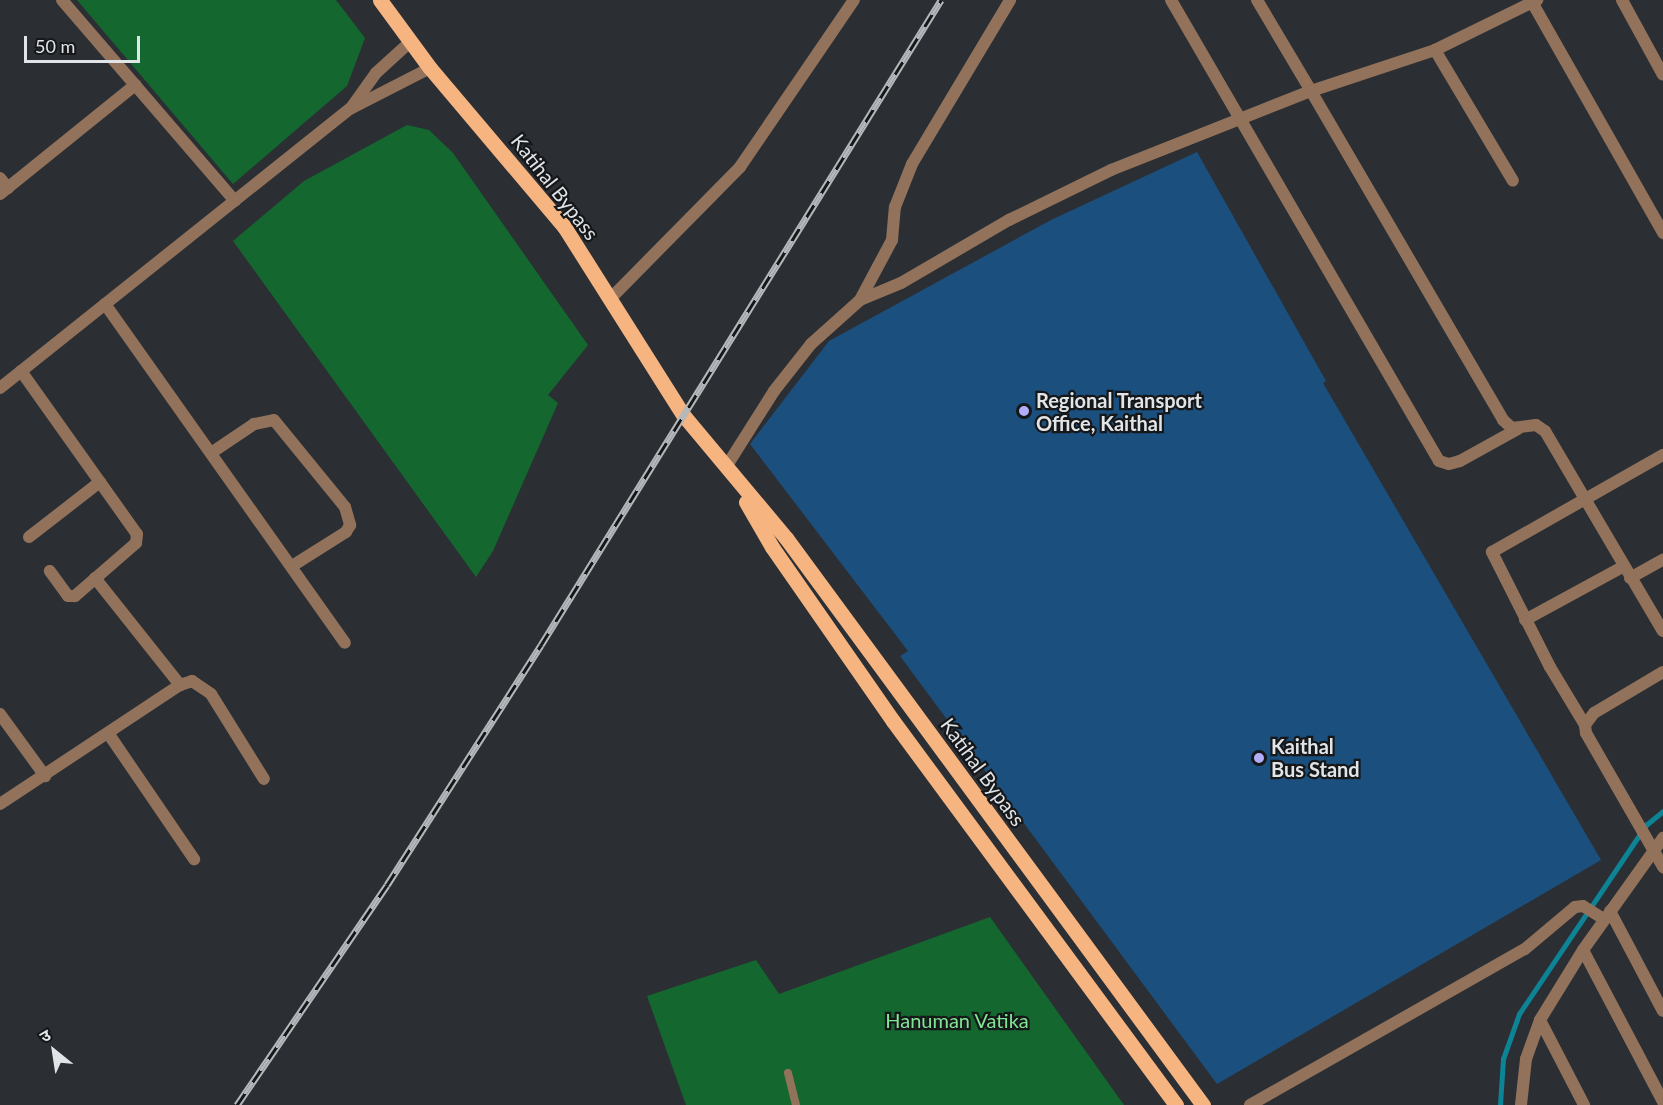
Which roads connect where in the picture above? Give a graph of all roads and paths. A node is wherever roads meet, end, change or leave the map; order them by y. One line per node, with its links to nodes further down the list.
1 (62, 0): 13 (street)
2 (380, 0): 9 (main road, Katihal Bypass)
3 (854, 0): 21 (street)
4 (1010, 0): 22 (street)
5 (1172, 0): 16 (street)
6 (1257, 0): 14 (street)
7 (1622, 0): 12 (street)
8 (1534, 1): 10 (street); 20 (street)
9 (411, 41): 11 (main road, Katihal Bypass); 15 (street)
10 (1435, 50): 14 (street); 17 (street)
11 (430, 68): 15 (street); 21 (main road, Katihal Bypass)
12 (1663, 75)
13 (135, 85): 18 (street); 19 (street)
14 (1311, 91): 16 (street); 26 (street)
15 (350, 109): 19 (street)
16 (1240, 118): 22 (street); 26 (street)
17 (1513, 181)
18 (3, 186)
19 (235, 201): 23 (street)
20 (1663, 233)
21 (610, 299): 29 (main road, Katihal Bypass)
22 (860, 300): 29 (street)
23 (105, 304): 24 (street); 27 (street)
24 (21, 371): 25 (street); 30 (street)
25 (0, 388)
26 (1518, 429): 31 (street)
27 (211, 453): 34 (street); 34 (street)
28 (1663, 455): 31 (street)
29 (726, 467): 61 (main road, Katihal Bypass); 62 (main road, Katihal Bypass)
30 (100, 482): 32 (street); 37 (street)
31 (1585, 499): 35 (street); 39 (street)
32 (29, 537)
33 (1663, 560): 38 (street)
34 (292, 566): 41 (street)
35 (1624, 566): 38 (street); 39 (street)
36 (51, 571): 37 (street)
37 (95, 578): 43 (street)
38 (1630, 578): 40 (street)
39 (1525, 621): 45 (street)
40 (1663, 631)
41 (345, 643)
42 (1663, 672): 45 (street)
43 (180, 685): 46 (street); 48 (street)
44 (0, 714): 47 (street)
45 (1585, 725): 51 (street)
46 (108, 733): 47 (street); 52 (street)
47 (45, 777): 49 (street)
48 (264, 779)
49 (0, 804)
50 (1663, 838): 51 (street)
51 (1650, 845): 53 (street); 54 (street)
52 (194, 859)
53 (1663, 867)
54 (1603, 914): 55 (street); 56 (street); 63 (street)
55 (1583, 950): 57 (street); 59 (street)
56 (1663, 1011)
57 (1540, 1020): 64 (street); 65 (street)
58 (788, 1073): 60 (lane)
59 (1663, 1102)
60 (796, 1105)
61 (1176, 1105)
62 (1203, 1105)
63 (1250, 1105)
64 (1521, 1105)
65 (1584, 1105)

